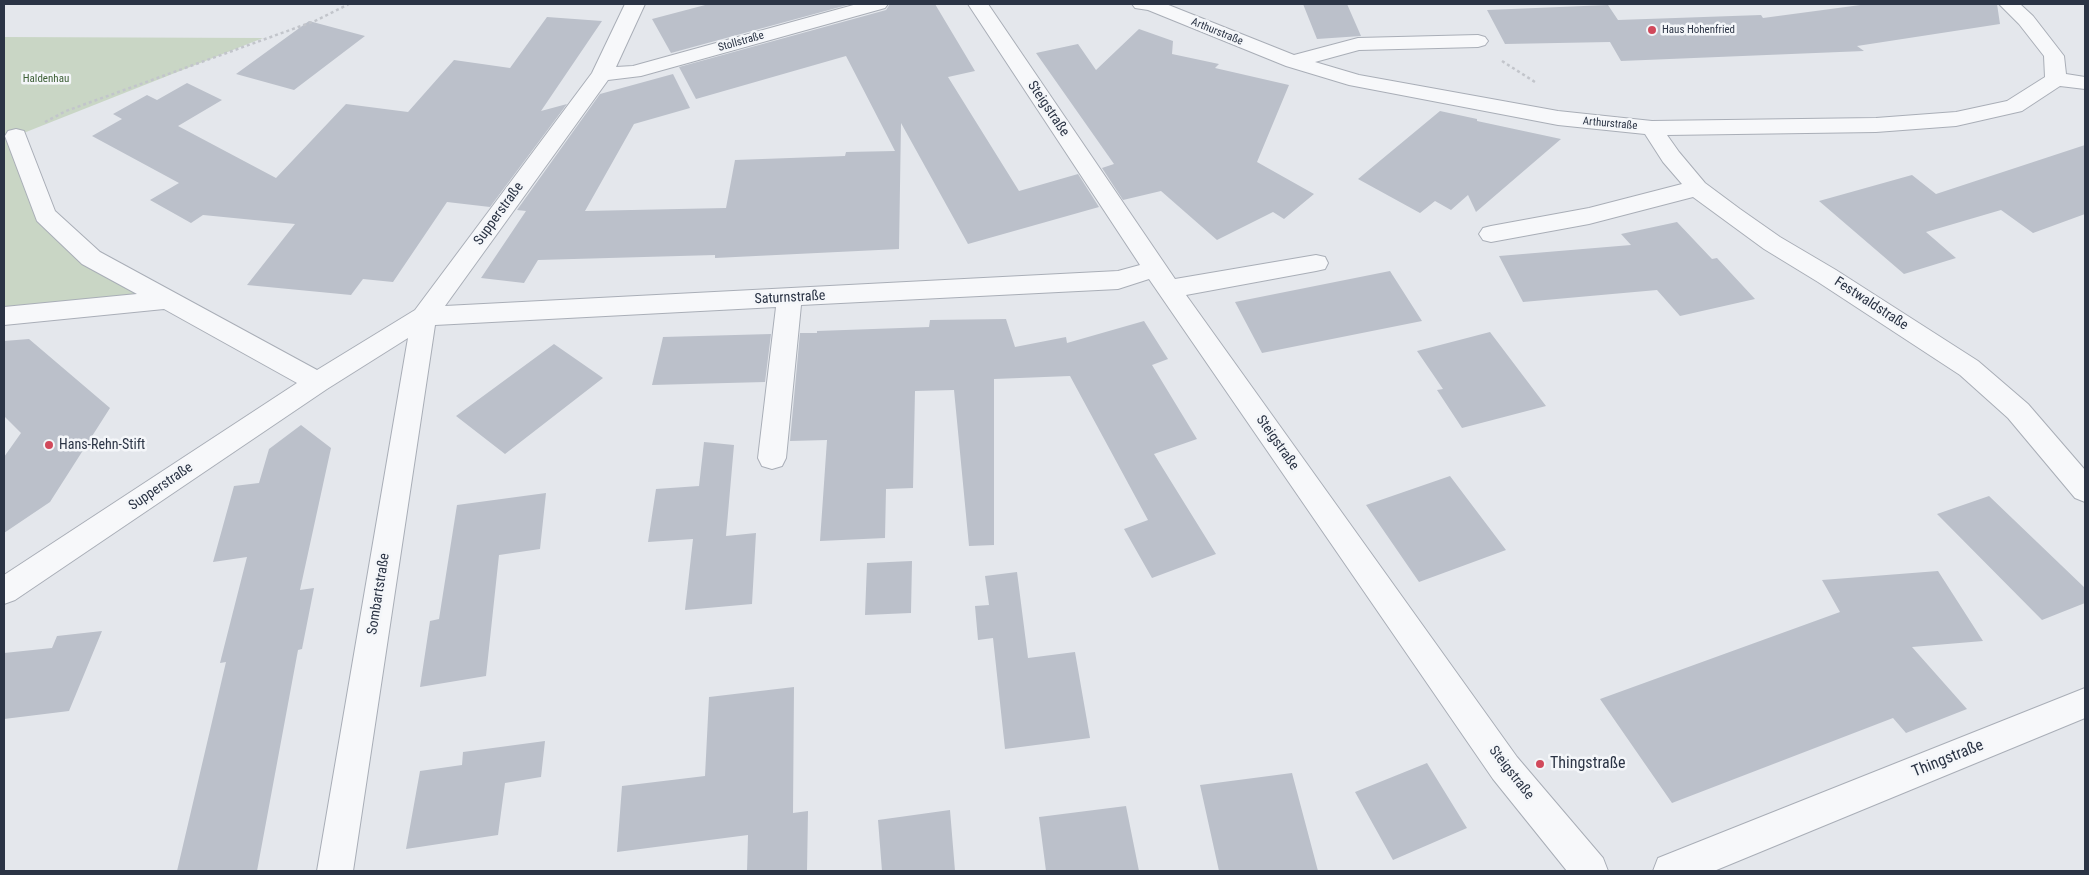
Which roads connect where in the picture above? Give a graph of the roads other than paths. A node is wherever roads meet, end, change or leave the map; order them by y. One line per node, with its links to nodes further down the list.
1 (635, 4): 8 (street, Supperstraße)
2 (878, 4): 8 (street, Stollstraße)
3 (1142, 4): 7 (street, Arthurstraße)
4 (2009, 4): 9 (street)
5 (986, 5): 16 (street, Steigstraße)
6 (1478, 41): 7 (street)
7 (1293, 62): 11 (street, Arthurstraße)
8 (602, 74): 20 (street, Supperstraße)
9 (2056, 79): 10 (street); 11 (street, Arthurstraße)
10 (2085, 83)
11 (1652, 128): 13 (street, Festwaldstraße)
12 (16, 136): 18 (street)
13 (1698, 188): 14 (street); 23 (street, Festwaldstraße)
14 (1491, 234)
15 (1316, 263): 16 (street, Saturnstraße)
16 (1162, 279): 17 (street, Saturnstraße); 27 (street, Steigstraße)
17 (789, 298): 20 (street, Saturnstraße); 22 (street)
18 (168, 300): 19 (street); 21 (street)
19 (4, 316)
20 (424, 316): 21 (street, Supperstraße); 26 (street, Sombartstraße)
21 (318, 382): 24 (street, Supperstraße)
22 (772, 458)
23 (2085, 490)
24 (4, 591)
25 (2085, 703): 28 (street, Thingstraße)
26 (335, 871)
27 (1590, 871)
28 (1671, 871)

